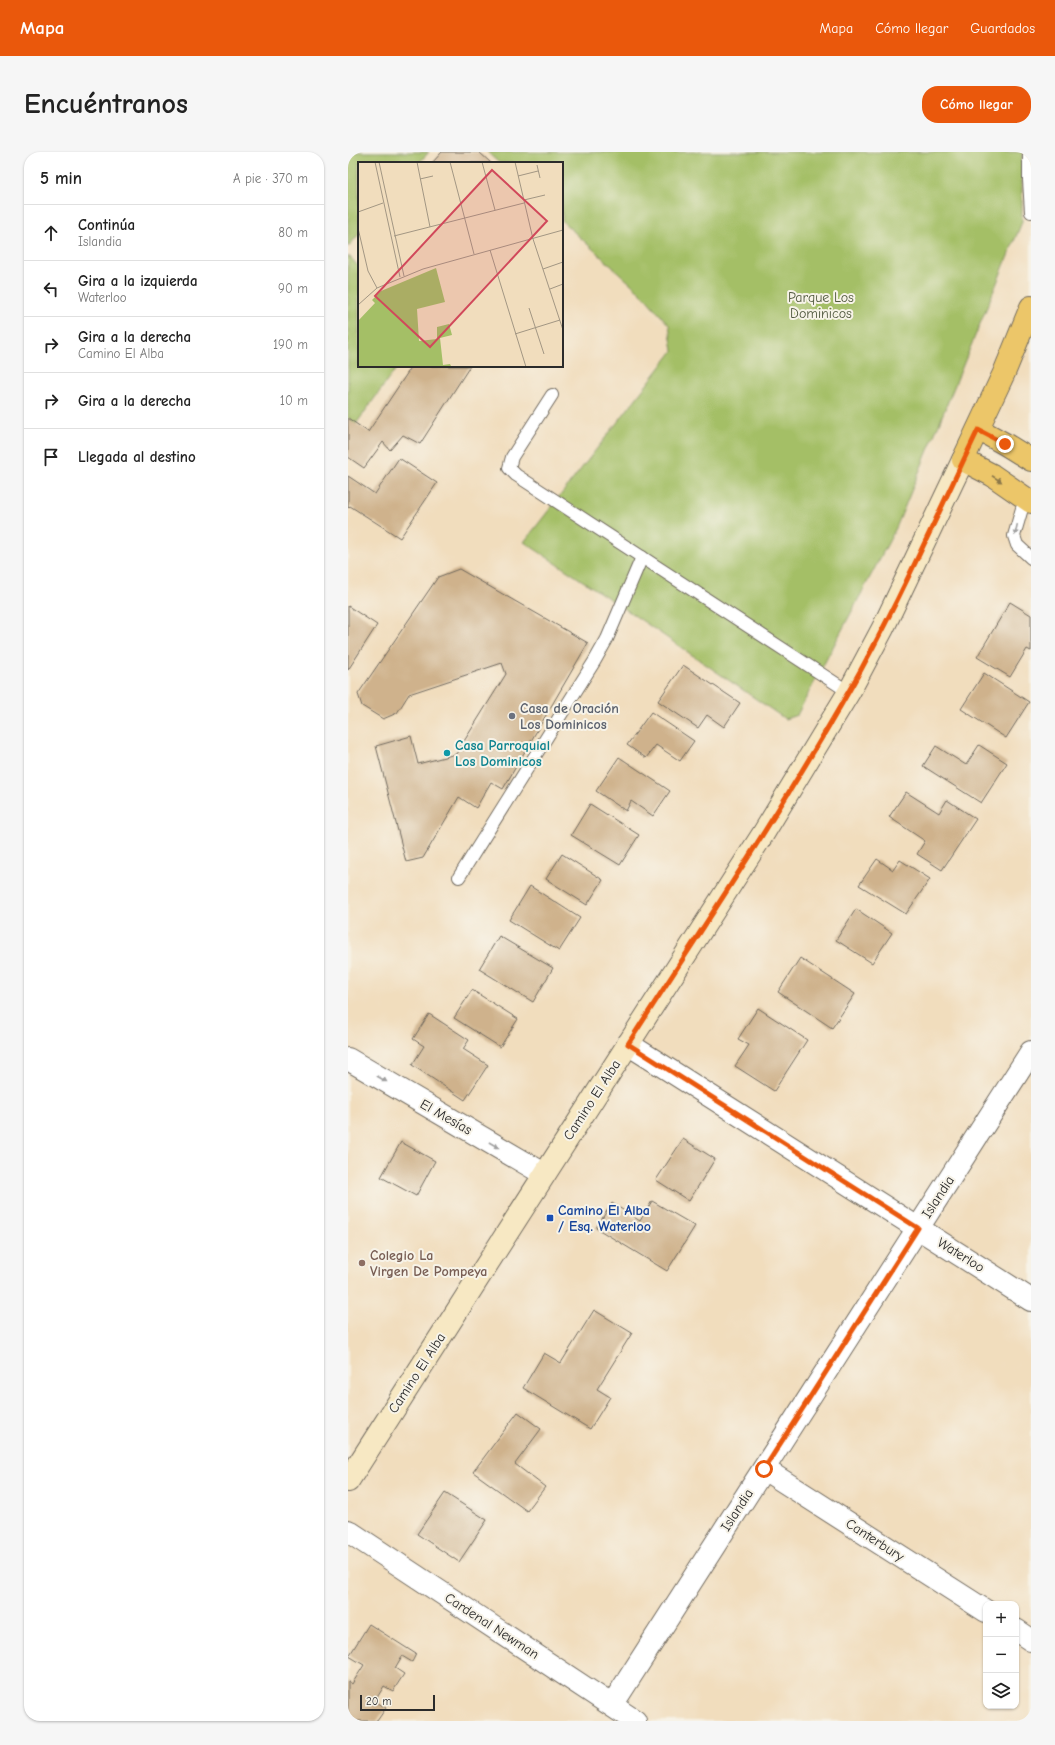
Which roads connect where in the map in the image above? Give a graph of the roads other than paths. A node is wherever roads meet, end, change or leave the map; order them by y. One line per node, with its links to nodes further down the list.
1 (1029, 152): 2 (lane)
2 (1031, 212)
3 (1031, 307): 5 (main road, Camino El Alba)
4 (552, 395): 9 (lane)
5 (978, 430): 6 (main road, Camino El Alba); 7 (main road)
6 (964, 460): 8 (main road, one-way to 8); 11 (main road, Camino El Alba)
7 (1031, 460)
8 (1028, 500): 10 (lane, one-way to 10)
9 (642, 557): 11 (lane); 12 (lane)
10 (1031, 558)
11 (849, 692): 13 (main road, Camino El Alba)
12 (459, 876)
13 (628, 1044): 16 (main road, Camino El Alba); 17 (street, Waterloo)
14 (1031, 1052): 17 (street, Islandia)
15 (348, 1059): 16 (street, El Mesías, one-way to 16)
16 (544, 1174): 20 (main road, Camino El Alba)
17 (918, 1228): 18 (street, Waterloo); 19 (street, Islandia)
18 (1031, 1300)
19 (764, 1469): 22 (street, Canterbury); 25 (street, Islandia)
20 (348, 1480)
21 (348, 1531): 25 (street, Cardenal Newman)
22 (983, 1609)
23 (1019, 1632): 24 (street)
24 (1031, 1640)
25 (612, 1705): 26 (street, Cardenal Newman)
26 (632, 1720)

